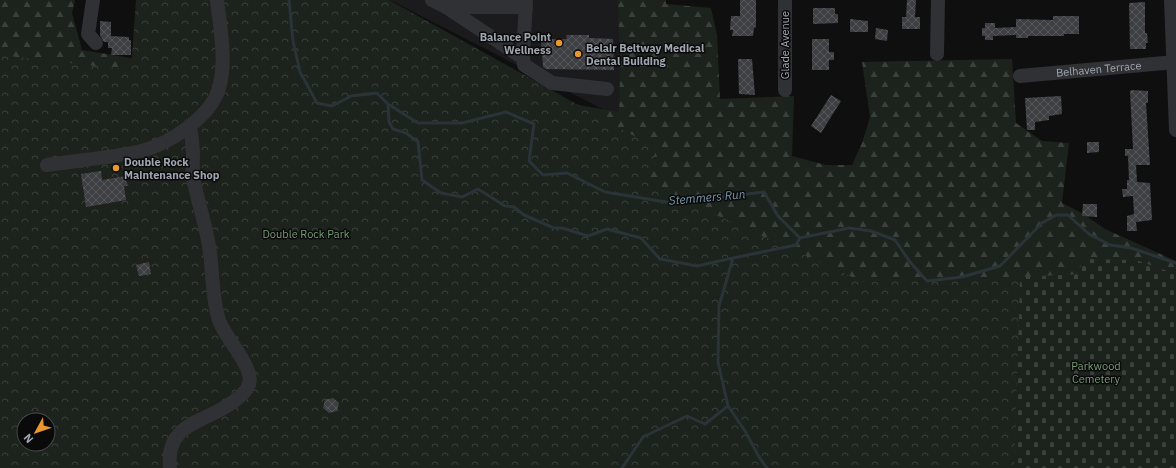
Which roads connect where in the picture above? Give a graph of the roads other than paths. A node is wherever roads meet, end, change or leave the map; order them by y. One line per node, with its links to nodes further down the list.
1 (93, 0): 9 (street)
2 (217, 0): 16 (street)
3 (432, 0): 8 (street)
4 (785, 0): 15 (street, Glade Avenue)
5 (938, 0): 10 (street)
6 (1171, 0): 12 (street)
7 (526, 4): 8 (street); 11 (street)
8 (446, 7): 11 (street)
9 (96, 43)
10 (937, 54)
11 (523, 58): 14 (street)
12 (1175, 62): 13 (street, Belhaven Terrace); 17 (street)
13 (1020, 76)
14 (607, 89)
15 (785, 90)
16 (190, 125): 18 (street); 19 (street)
17 (1176, 130)
18 (47, 164)
19 (170, 468)

